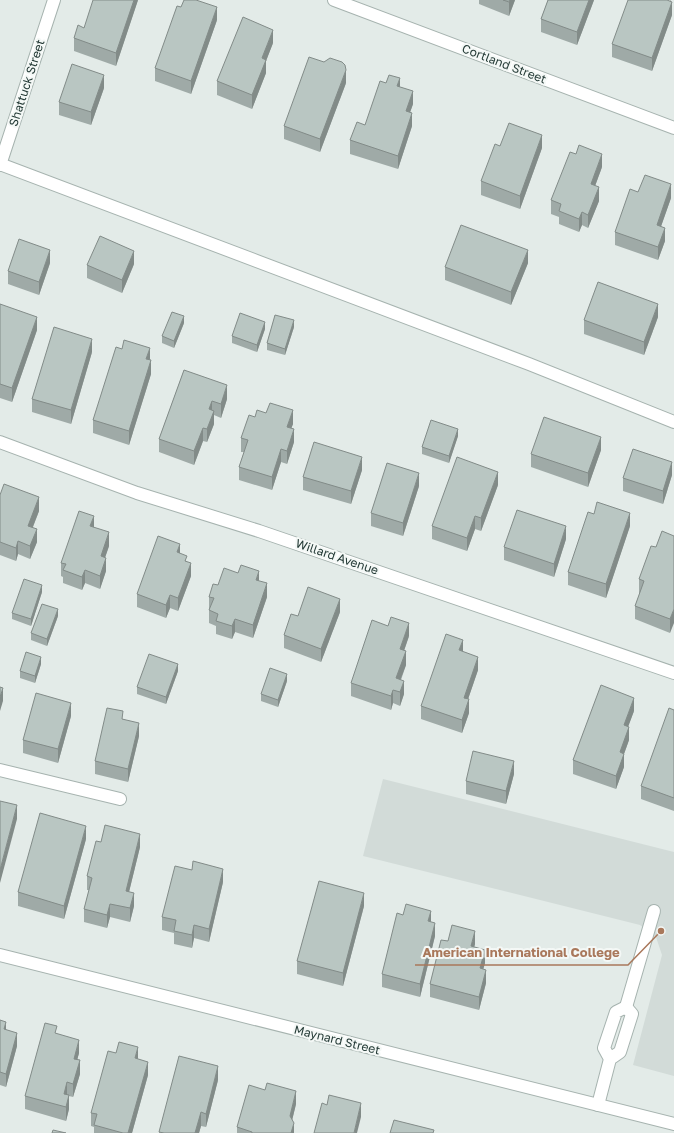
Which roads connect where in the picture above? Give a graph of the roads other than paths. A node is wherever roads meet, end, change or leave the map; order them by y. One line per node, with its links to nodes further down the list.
1 (54, 0): 4 (street, Shattuck Street)
2 (334, 0): 3 (street, Cortland Street)
3 (674, 128)
4 (0, 165): 5 (street)
5 (674, 422)
6 (0, 442): 7 (street, Willard Avenue)
7 (674, 673)
8 (0, 770): 9 (street)
9 (120, 799)
10 (654, 911): 12 (street)
11 (0, 955): 14 (street, Maynard Street)
12 (626, 1007): 13 (street); 13 (street)
13 (610, 1059): 14 (street)
14 (598, 1105): 15 (street, Maynard Street)
15 (674, 1124)

